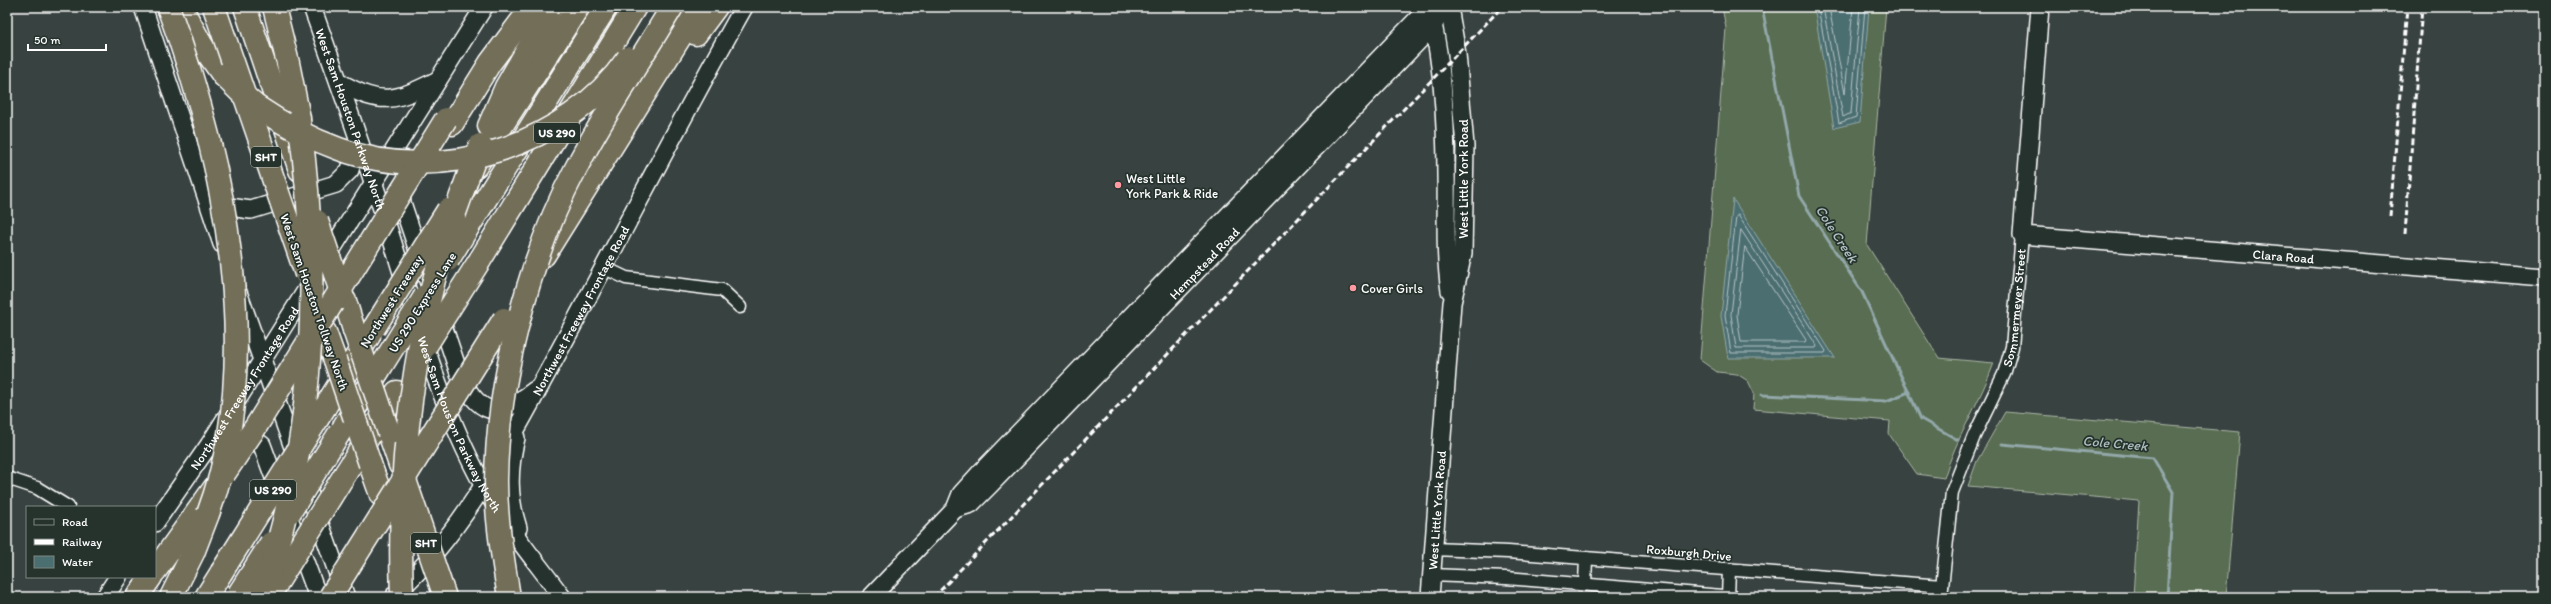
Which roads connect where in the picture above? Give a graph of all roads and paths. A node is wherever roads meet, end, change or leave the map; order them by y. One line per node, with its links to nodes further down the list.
1 (143, 7): 32 (main road)
2 (168, 7): 60 (highway, bridge)
3 (181, 7): 15 (highway, bridge)
4 (214, 7): 69 (highway, West Sam Houston Tollway North / SHT, bridge)
5 (245, 7): 70 (highway, SHT, bridge)
6 (274, 7): 62 (highway, bridge)
7 (312, 7): 26 (main road, West Sam Houston Parkway North)
8 (484, 7): 25 (main road, Northwest Freeway Frontage Road)
9 (514, 7): 27 (highway)
10 (532, 7): 27 (highway)
11 (552, 7): 68 (highway, bridge)
12 (578, 7): 61 (highway, Northwest Freeway / US 290, bridge)
13 (606, 7): 57 (highway, US 290 Express Lane, bridge)
14 (635, 7): 63 (highway, US 290, bridge)
15 (665, 7)
16 (672, 7): 71 (highway, bridge)
17 (699, 7): 30 (highway)
18 (716, 7): 30 (highway)
19 (744, 7): 34 (main road, Northwest Freeway Frontage Road)
20 (1429, 7): 24 (main road, West Little York Road); 45 (main road, Hempstead Road)
21 (1443, 7): 24 (main road, Hempstead Road)
22 (1449, 7): 36 (main road, West Little York Road)
23 (2040, 7): 33 (main road, Sommermeyer Street)
24 (1433, 26): 36 (main road, West Little York Road); 45 (main road, Hempstead Road)
25 (438, 80): 26 (main road); 28 (main road, Northwest Freeway Frontage Road)
26 (339, 82): 29 (main road, West Sam Houston Parkway North)
27 (449, 121): 50 (highway, bridge)
28 (408, 130): 31 (main road, Northwest Freeway Frontage Road); 39 (main road)
29 (358, 137): 31 (main road, West Sam Houston Parkway North); 32 (main road)
30 (601, 165): 65 (highway, bridge)
31 (374, 183): 38 (main road, Northwest Freeway Frontage Road); 43 (main road, West Sam Houston Parkway North)
32 (203, 191): 38 (main road)
33 (2022, 235): 35 (main road, Clara Road); 56 (street, Sommermeyer Street)
34 (604, 268): 37 (street); 39 (main road, Northwest Freeway Frontage Road)
35 (2544, 277)
36 (1452, 303): 48 (main road, West Little York Road)
37 (740, 307)
38 (262, 361): 41 (main road, Northwest Freeway Frontage Road); 66 (main road)
39 (540, 386): 40 (main road, Northwest Freeway Frontage Road)
40 (520, 420): 43 (main road, Northwest Freeway Frontage Road); 47 (main road)
41 (209, 445): 46 (main road, Northwest Freeway Frontage Road); 64 (main road)
42 (7, 478): 44 (street)
43 (482, 484): 47 (main road, West Sam Houston Parkway North); 67 (main road, Northwest Freeway Frontage Road)
44 (66, 506)
45 (955, 510): 73 (main road, Hempstead Road)
46 (156, 522)
47 (522, 544): 72 (main road, West Sam Houston Parkway North)
48 (1433, 549): 49 (street, Roxburgh Drive); 52 (main road, West Little York Road)
49 (1586, 558): 51 (street, Roxburgh Drive); 55 (street)
50 (156, 570)
51 (1729, 570): 56 (street, Roxburgh Drive); 75 (street)
52 (1431, 575): 55 (street); 74 (main road, West Little York Road)
53 (117, 578): 58 (main road)
54 (150, 578): 59 (highway)
55 (1585, 584): 75 (street)
56 (1942, 592)
57 (238, 596)
58 (105, 597)
59 (137, 597)
60 (171, 597)
61 (206, 597)
62 (262, 597)
63 (268, 597)
64 (318, 597)
65 (330, 597)
66 (346, 597)
67 (392, 597)
68 (402, 597)
69 (416, 597)
70 (445, 597)
71 (509, 597)
72 (562, 597)
73 (871, 597)
74 (1430, 597)
75 (1728, 597): 76 (street)
76 (1734, 597)

